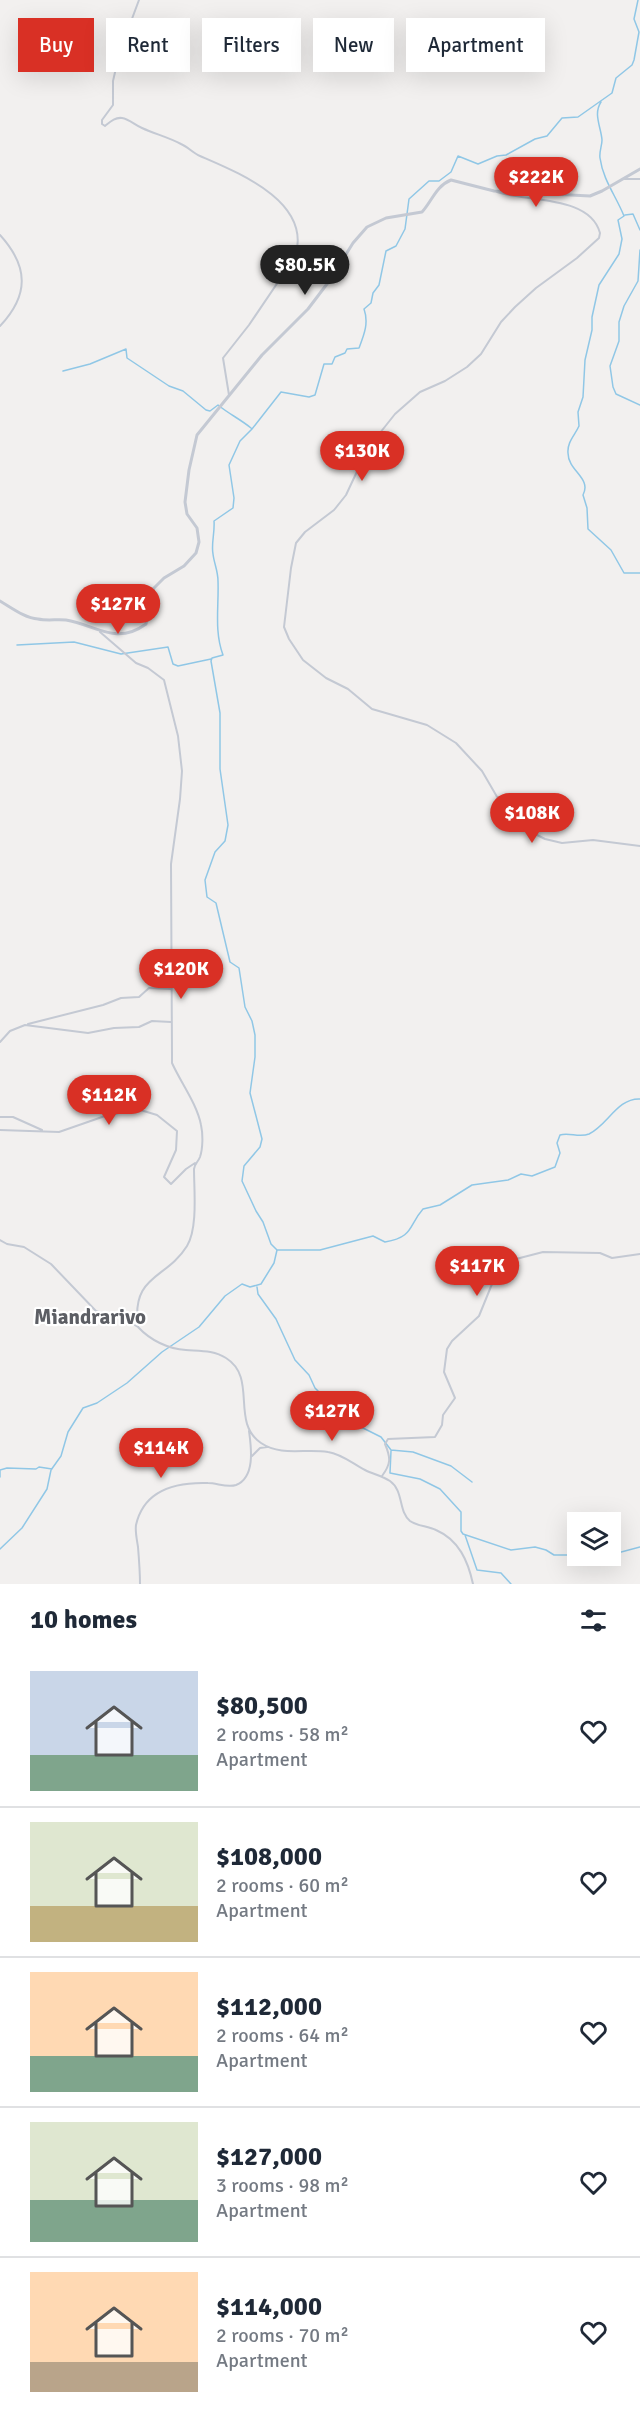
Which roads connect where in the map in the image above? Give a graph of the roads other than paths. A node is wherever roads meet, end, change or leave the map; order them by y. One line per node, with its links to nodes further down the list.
1 (139, 0): 8 (street)
2 (640, 169): 3 (street)
3 (624, 179): 4 (street); 5 (street)
4 (640, 179)
5 (494, 191): 8 (street); 11 (street)
6 (0, 236): 7 (street)
7 (0, 326)
8 (229, 395): 10 (street)
9 (0, 601): 10 (street)
10 (100, 632): 12 (street)
11 (640, 846)
12 (171, 989): 13 (street); 14 (street)
13 (171, 1022): 14 (street); 19 (street)
14 (25, 1025): 15 (street)
15 (0, 1042)
16 (0, 1117): 18 (street)
17 (0, 1130): 18 (street)
18 (45, 1131): 19 (street)
19 (195, 1163): 22 (street)
20 (1, 1241): 22 (street)
21 (640, 1254): 26 (street)
22 (138, 1327): 23 (street)
23 (249, 1431): 24 (street); 25 (street)
24 (270, 1447): 25 (street); 26 (street)
25 (252, 1456): 27 (street)
26 (382, 1476): 28 (street)
27 (140, 1584)
28 (473, 1584)

